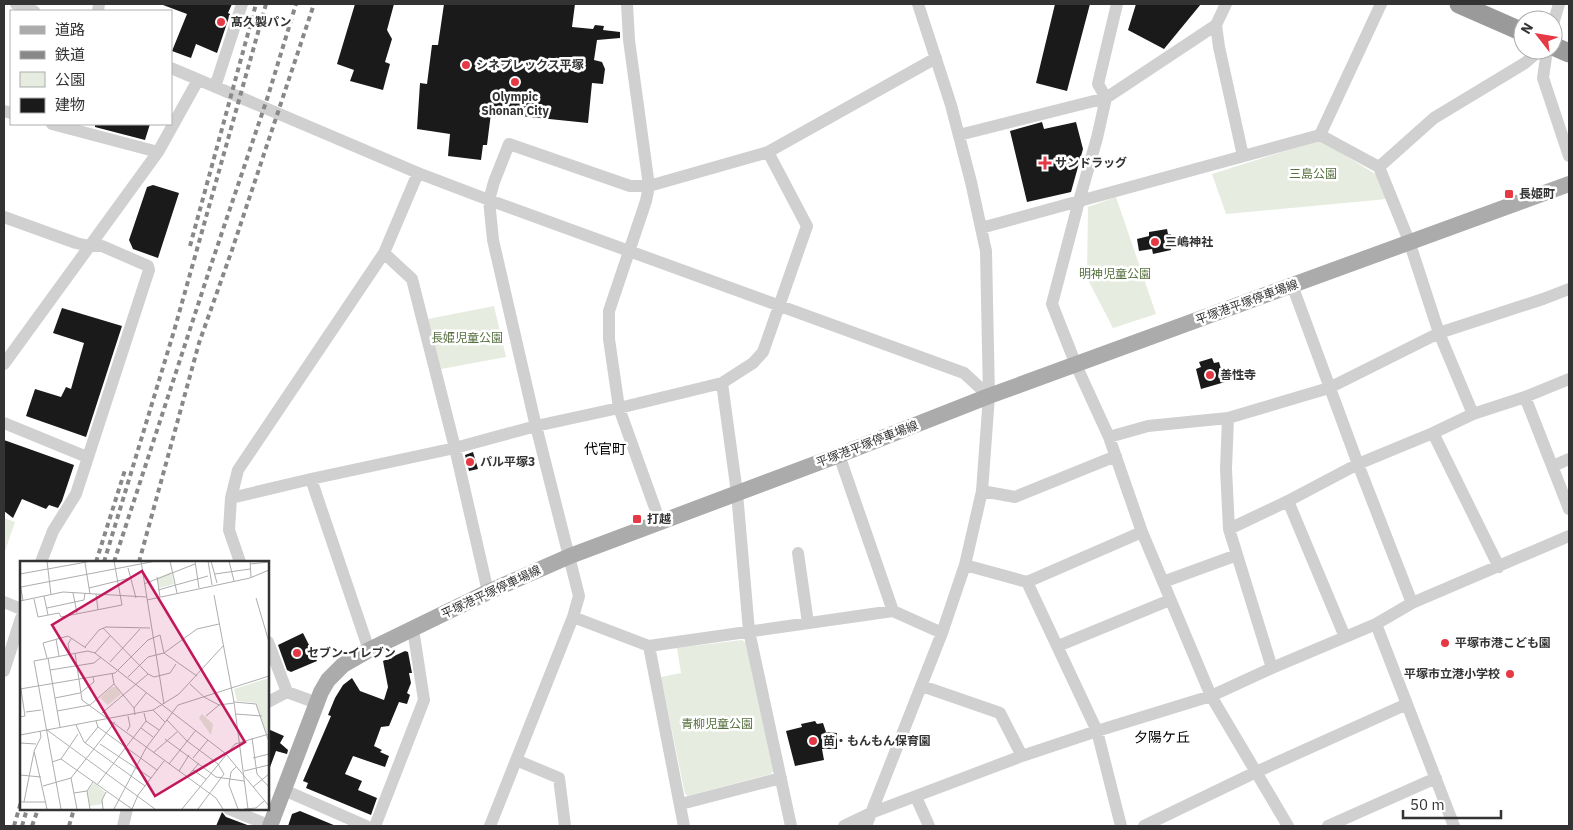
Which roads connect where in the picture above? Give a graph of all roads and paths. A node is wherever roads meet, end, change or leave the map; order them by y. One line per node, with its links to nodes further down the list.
1 (242, 4): 15 (street)
2 (627, 4): 27 (street)
3 (918, 4): 10 (street)
4 (1117, 4): 16 (street)
5 (1226, 4): 8 (street)
6 (1381, 4): 19 (street)
7 (1459, 4): 9 (highway)
8 (1216, 25): 16 (street); 22 (street)
9 (1513, 28)
10 (936, 58): 18 (street); 21 (street)
11 (1528, 60): 24 (street)
12 (1546, 60): 23 (street)
13 (172, 68): 14 (street)
14 (198, 80): 15 (street); 20 (street)
15 (215, 87): 25 (street)
16 (1106, 98): 18 (street); 29 (street)
17 (56, 125): 20 (street)
18 (959, 135): 31 (street)
19 (1320, 135): 22 (street); 24 (street)
20 (158, 152): 33 (street)
21 (768, 152): 27 (street); 38 (street)
22 (1243, 156): 29 (street)
23 (1569, 156)
24 (1379, 168): 32 (street)
25 (418, 172): 28 (street); 35 (street)
26 (1569, 184): 32 (main road, 平塚港平塚停車場線)
27 (649, 186): 28 (street); 34 (street)
28 (489, 200): 34 (street); 51 (street)
29 (1078, 201): 31 (street); 41 (street)
30 (4, 218): 33 (street)
31 (981, 228): 45 (street)
32 (1409, 241): 36 (main road, 平塚港平塚停車場線); 39 (street)
33 (88, 246): 40 (street); 57 (street)
34 (628, 250): 38 (street); 47 (street)
35 (384, 253): 54 (street); 64 (street)
36 (1292, 285): 41 (main road, 平塚港平塚停車場線); 44 (street)
37 (1569, 289): 39 (street)
38 (779, 305): 43 (street); 45 (street)
39 (1438, 333): 44 (street); 48 (street)
40 (4, 364)
41 (1076, 364): 45 (main road, 平塚港平塚停車場線); 53 (street)
42 (1569, 379): 46 (street)
43 (722, 383): 47 (street); 63 (street)
44 (1329, 388): 49 (street); 59 (street)
45 (989, 396): 55 (main road, 平塚港平塚停車場線); 62 (street)
46 (1526, 396): 48 (street); 60 (street)
47 (619, 408): 51 (street); 67 (street)
48 (1473, 414): 52 (street)
49 (1228, 418): 53 (street); 68 (street)
50 (4, 423): 57 (street)
51 (536, 426): 54 (street); 73 (street)
52 (1433, 434): 59 (street); 77 (street)
53 (1109, 437): 56 (street)
54 (455, 448): 61 (street); 80 (street)
55 (839, 455): 63 (main road, 平塚港平塚停車場線); 85 (street)
56 (1116, 456): 62 (street); 69 (street)
57 (87, 457): 74 (street)
58 (1569, 459): 60 (street)
59 (1358, 464): 65 (street); 83 (street)
60 (1552, 466): 66 (street)
61 (311, 479): 64 (street); 97 (street)
62 (982, 491): 76 (street)
63 (737, 493): 67 (main road, 平塚港平塚停車場線); 91 (street)
64 (231, 498): 75 (street)
65 (1288, 502): 68 (street); 93 (street)
66 (1569, 509)
67 (660, 522): 73 (main road, 平塚港平塚停車場線)
68 (1229, 529): 72 (street)
69 (1142, 532): 78 (street); 79 (street)
70 (1569, 536): 77 (street)
71 (798, 553): 88 (street)
72 (1237, 555): 79 (street); 98 (street)
73 (570, 556): 80 (main road, 平塚港平塚停車場線); 86 (street)
74 (41, 561)
75 (240, 561)
76 (965, 565): 78 (street); 92 (street)
77 (1499, 567): 83 (street)
78 (1027, 582): 96 (street)
79 (1162, 582): 81 (street)
80 (488, 592): 90 (main road, 平塚港平塚停車場線)
81 (1170, 600): 96 (street); 102 (street)
82 (4, 602): 84 (street)
83 (1412, 603): 89 (street)
84 (20, 609)
85 (893, 611): 88 (street); 92 (street)
86 (573, 617): 95 (street); 108 (street)
87 (20, 621): 99 (street)
88 (808, 622): 91 (street)
89 (1376, 624): 93 (street); 105 (street)
90 (413, 629): 97 (main road, 平塚港平塚停車場線); 121 (street)
91 (749, 631): 95 (street); 110 (street)
92 (942, 633): 100 (street)
93 (1345, 637): 98 (street)
94 (269, 645): 101 (street)
95 (649, 646): 114 (street)
96 (1058, 646): 106 (street)
97 (369, 650): 104 (main road, 平塚港平塚停車場線)
98 (1272, 668): 102 (street)
99 (4, 671)
100 (922, 686): 107 (street); 117 (street)
101 (287, 692): 103 (street); 104 (street)
102 (1211, 696): 106 (street); 109 (street)
103 (269, 701)
104 (317, 703): 112 (main road, 平塚港平塚停車場線)
105 (1407, 704): 109 (street); 111 (street)
106 (1098, 730): 107 (street); 129 (street)
107 (1022, 756): 113 (street)
108 (516, 760): 122 (street); 123 (street)
109 (1256, 772): 130 (street); 131 (street)
110 (780, 778): 114 (street); 125 (street)
111 (1436, 778): 132 (street); 133 (street)
112 (284, 790): 119 (main road, 平塚港平塚停車場線); 120 (street)
113 (916, 797): 117 (street); 128 (street)
114 (681, 804): 124 (street)
115 (127, 810): 118 (street)
116 (231, 810): 119 (street)
117 (872, 814): 126 (street); 127 (street)
118 (123, 826)
119 (270, 826)
120 (366, 826)
121 (375, 826)
122 (490, 826)
123 (564, 826)
124 (684, 826)
125 (791, 826)
126 (844, 826)
127 (866, 826)
128 (929, 826)
129 (1121, 826)
130 (1144, 826)
131 (1288, 826)
132 (1328, 826)
133 (1454, 826)

